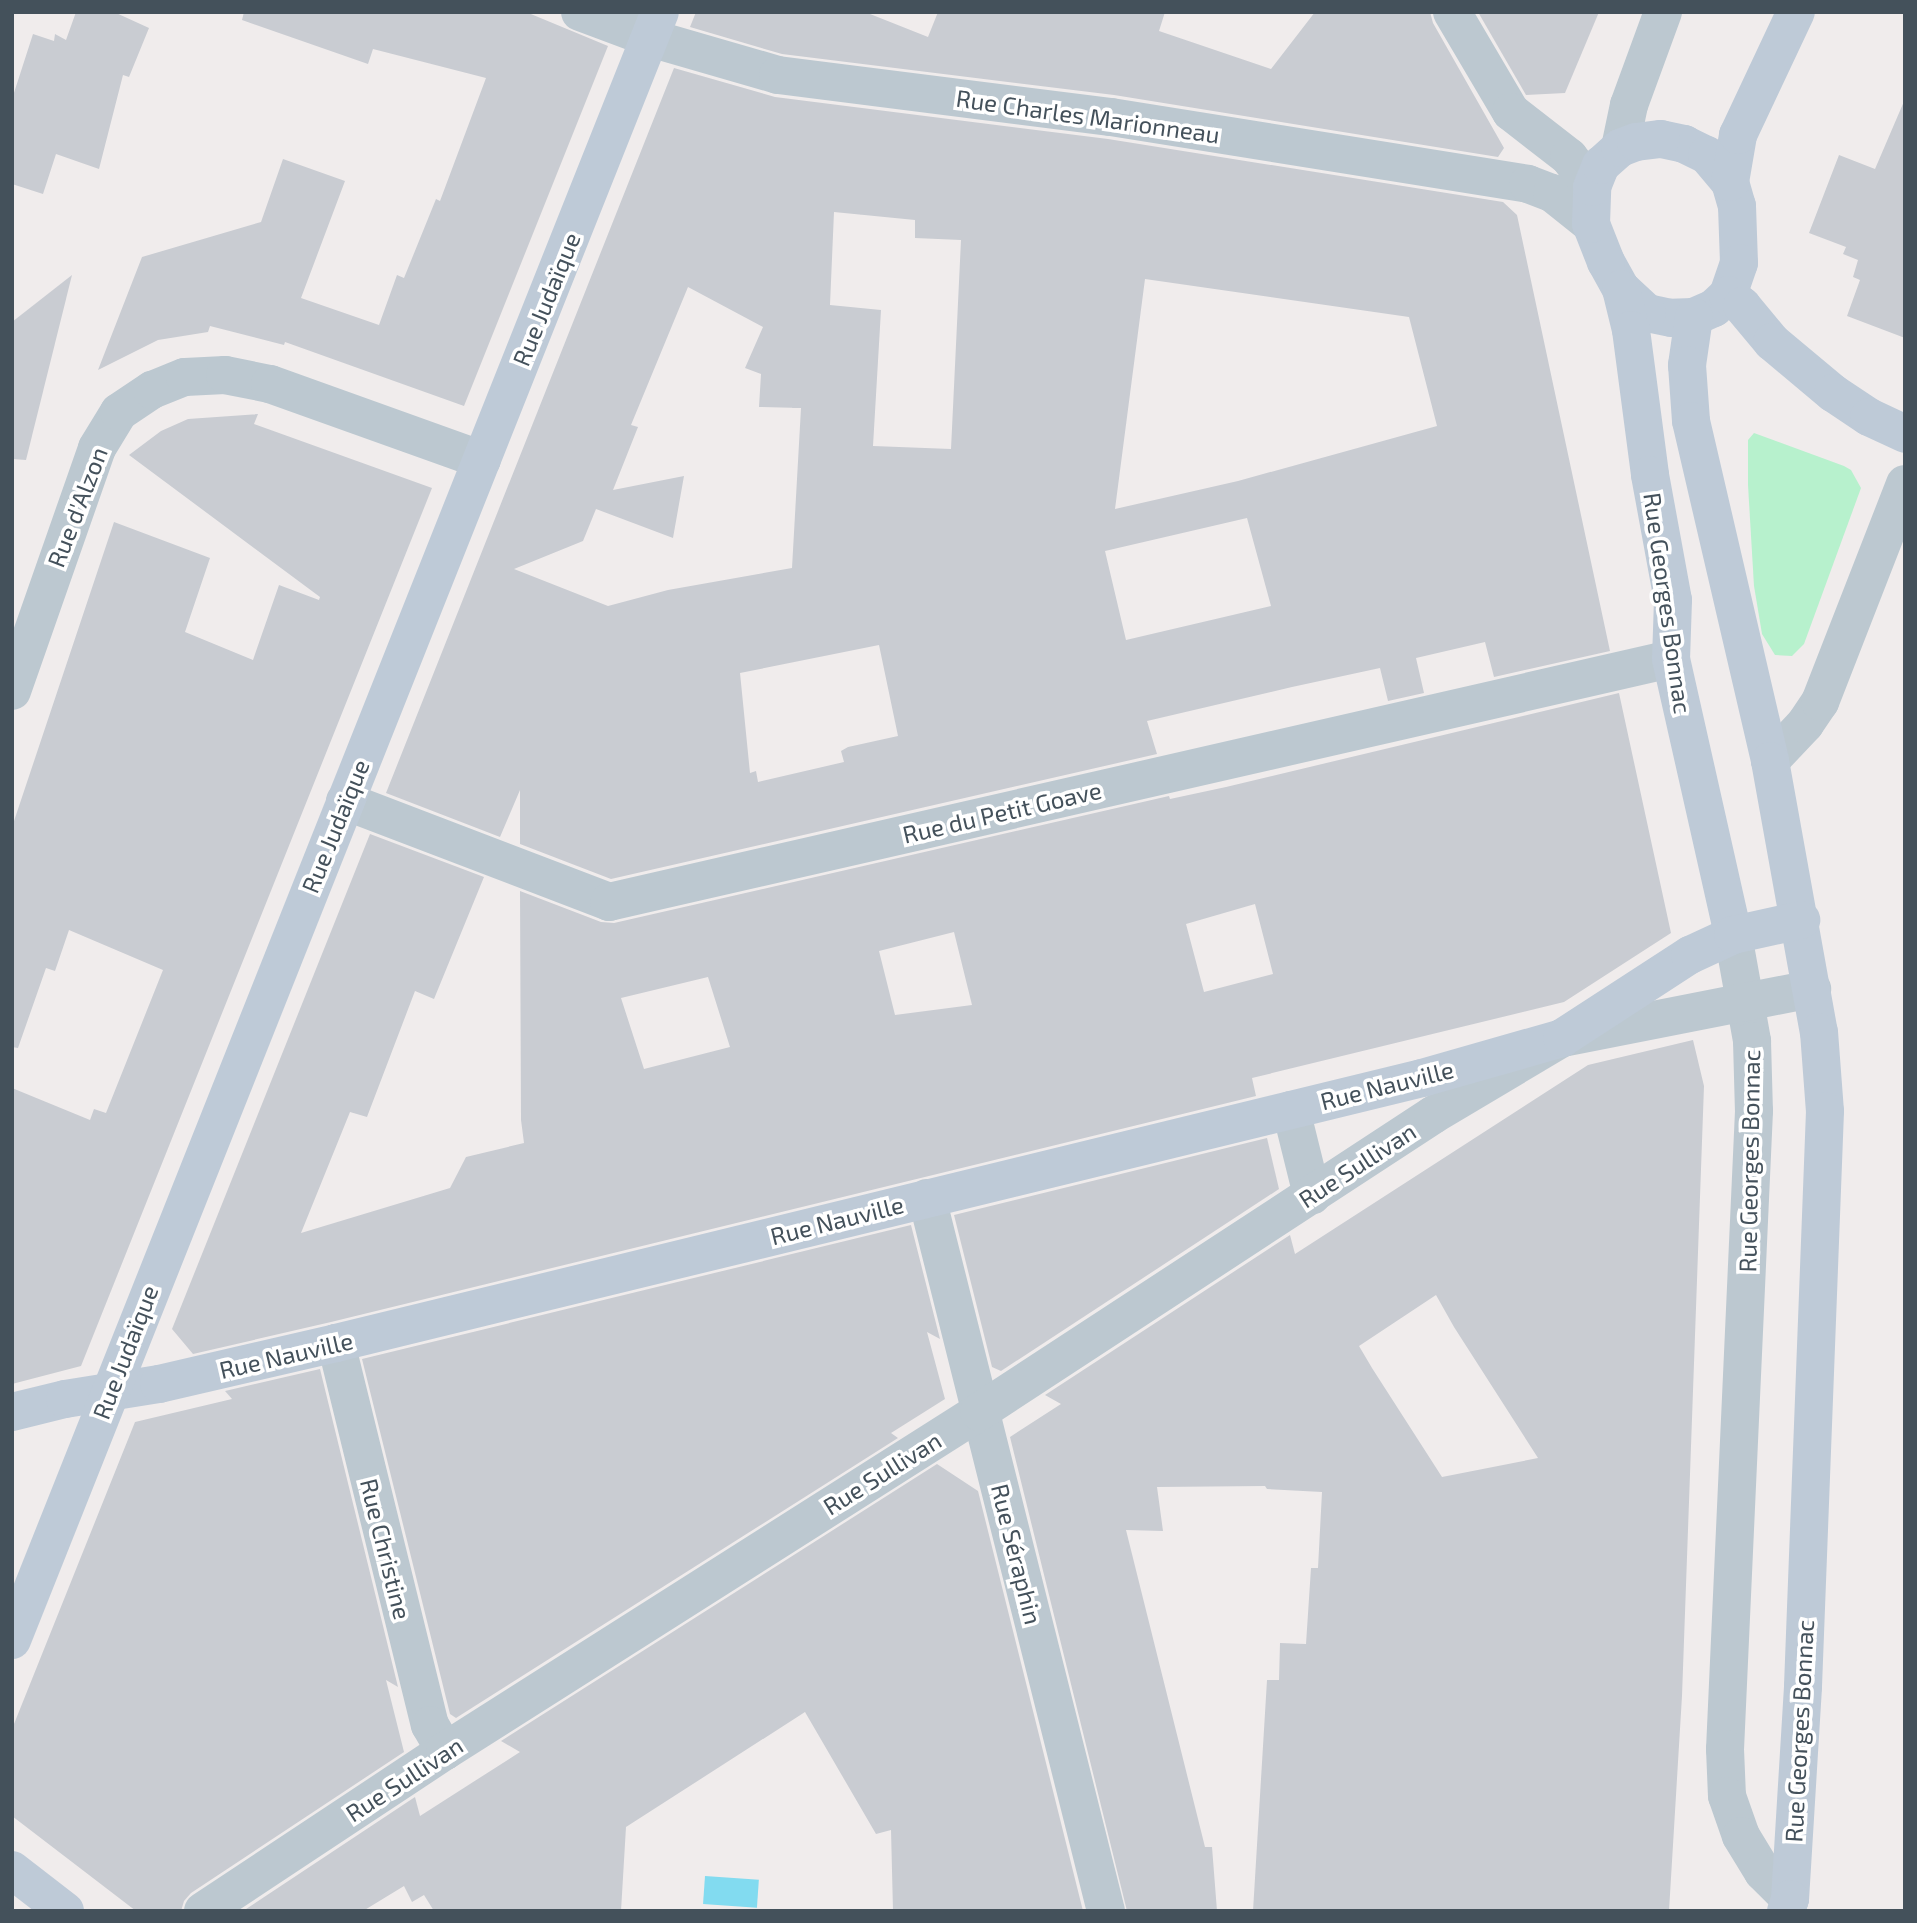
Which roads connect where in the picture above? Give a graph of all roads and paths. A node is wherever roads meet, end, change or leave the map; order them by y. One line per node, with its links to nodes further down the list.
1 (580, 12): 5 (street, Rue Charles Marionneau)
2 (1452, 12): 8 (street)
3 (1663, 12): 6 (street)
4 (1796, 12): 7 (main road)
5 (655, 25): 9 (street, Rue Charles Marionneau); 14 (main road, Rue Judaïque)
6 (1620, 148): 7 (main road); 8 (main road)
7 (1730, 182): 11 (main road)
8 (1592, 187): 9 (main road)
9 (1591, 224): 10 (main road)
10 (1621, 289): 12 (main road); 16 (main road, Rue Georges Bonnac)
11 (1728, 295): 12 (main road); 13 (main road)
12 (1694, 317): 18 (main road, Rue Georges Bonnac)
13 (1905, 434)
14 (482, 460): 17 (street, Rue d'Alzon); 19 (main road, Rue Judaïque)
15 (1905, 484): 18 (street)
16 (1671, 659): 19 (street, Rue du Petit Goave); 21 (main road, Rue Georges Bonnac)
17 (12, 691)
18 (1770, 761): 20 (main road, Rue Georges Bonnac)
19 (345, 801): 29 (main road, Rue Judaïque)
20 (1801, 920): 21 (main road, Rue Sullivan); 22 (main road, Rue Georges Bonnac)
21 (1733, 935): 23 (street, Rue Georges Bonnac); 24 (main road, Rue Sullivan)
22 (1812, 989): 23 (street, Rue Sullivan); 35 (main road, Rue Georges Bonnac)
23 (1745, 1002): 24 (street, Rue Sullivan); 35 (street, Rue Georges Bonnac)
24 (1562, 1038): 25 (main road, Rue Nauville); 26 (street, Rue Sullivan)
25 (1291, 1110): 26 (street); 27 (main road, Rue Nauville)
26 (1311, 1195): 31 (street, Rue Sullivan)
27 (927, 1198): 28 (main road, Rue Nauville); 31 (street, Rue Séraphin)
28 (337, 1343): 29 (main road, Rue Nauville); 33 (street, Rue Christine)
29 (109, 1393): 30 (main road, Rue Nauville); 32 (main road, Rue Judaïque)
30 (12, 1412)
31 (979, 1412): 33 (street, Rue Sullivan); 38 (street, Rue Séraphin)
32 (12, 1640)
33 (445, 1751): 37 (street, Rue Sullivan)
34 (12, 1870): 36 (main road)
35 (1793, 1907)
36 (65, 1911)
37 (203, 1911)
38 (1106, 1911)

